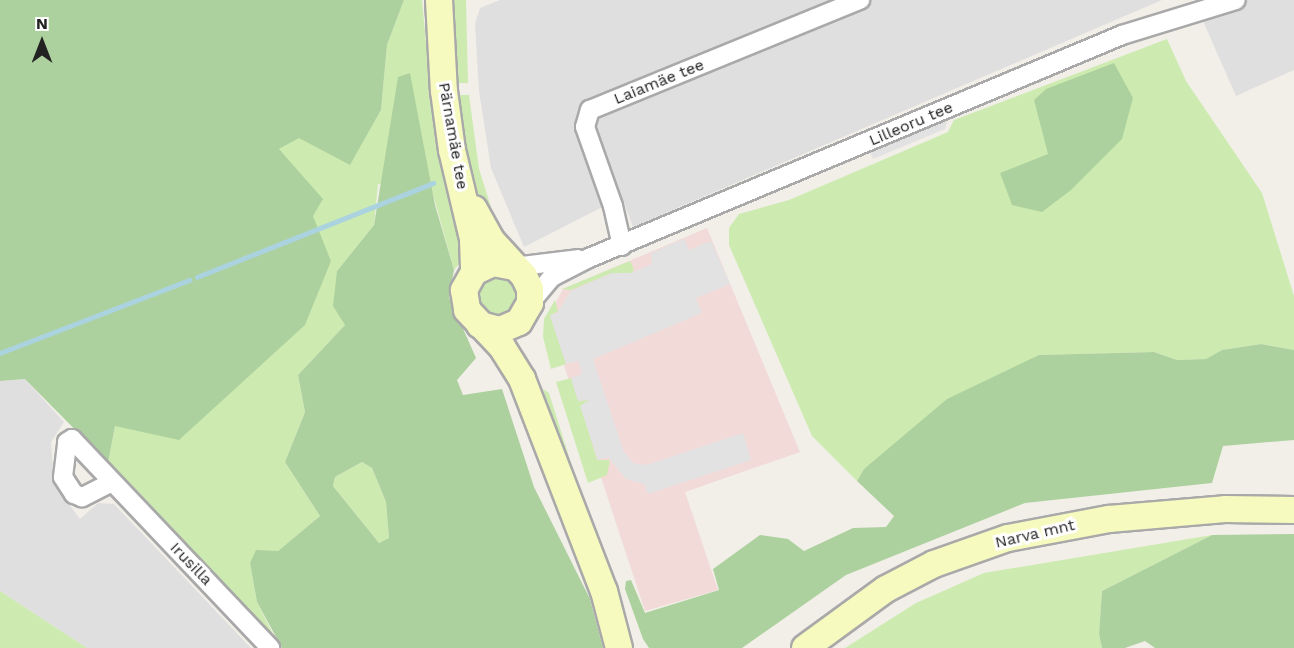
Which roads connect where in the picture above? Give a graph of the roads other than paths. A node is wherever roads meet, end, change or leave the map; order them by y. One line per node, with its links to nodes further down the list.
1 (439, 0): 5 (main road, Pärnamäe tee)
2 (860, 0): 6 (street, Laiamäe tee)
3 (1236, 0): 4 (street, Lilleoru tee)
4 (1185, 8): 6 (street, Lilleoru tee)
5 (462, 190): 8 (main road); 9 (main road, Pärnamäe tee)
6 (622, 246): 7 (street, Lilleoru tee)
7 (589, 258): 8 (street, Lilleoru tee); 10 (street, Lilleoru tee)
8 (514, 267): 9 (main road); 10 (main road)
9 (474, 272): 11 (main road)
10 (523, 323): 11 (main road); 12 (main road)
11 (480, 325): 12 (main road)
12 (552, 455): 15 (main road)
13 (112, 482): 16 (street, Irusilla)
14 (1294, 510): 17 (main road, Narva mnt)
15 (619, 642)
16 (270, 648)
17 (804, 648)

